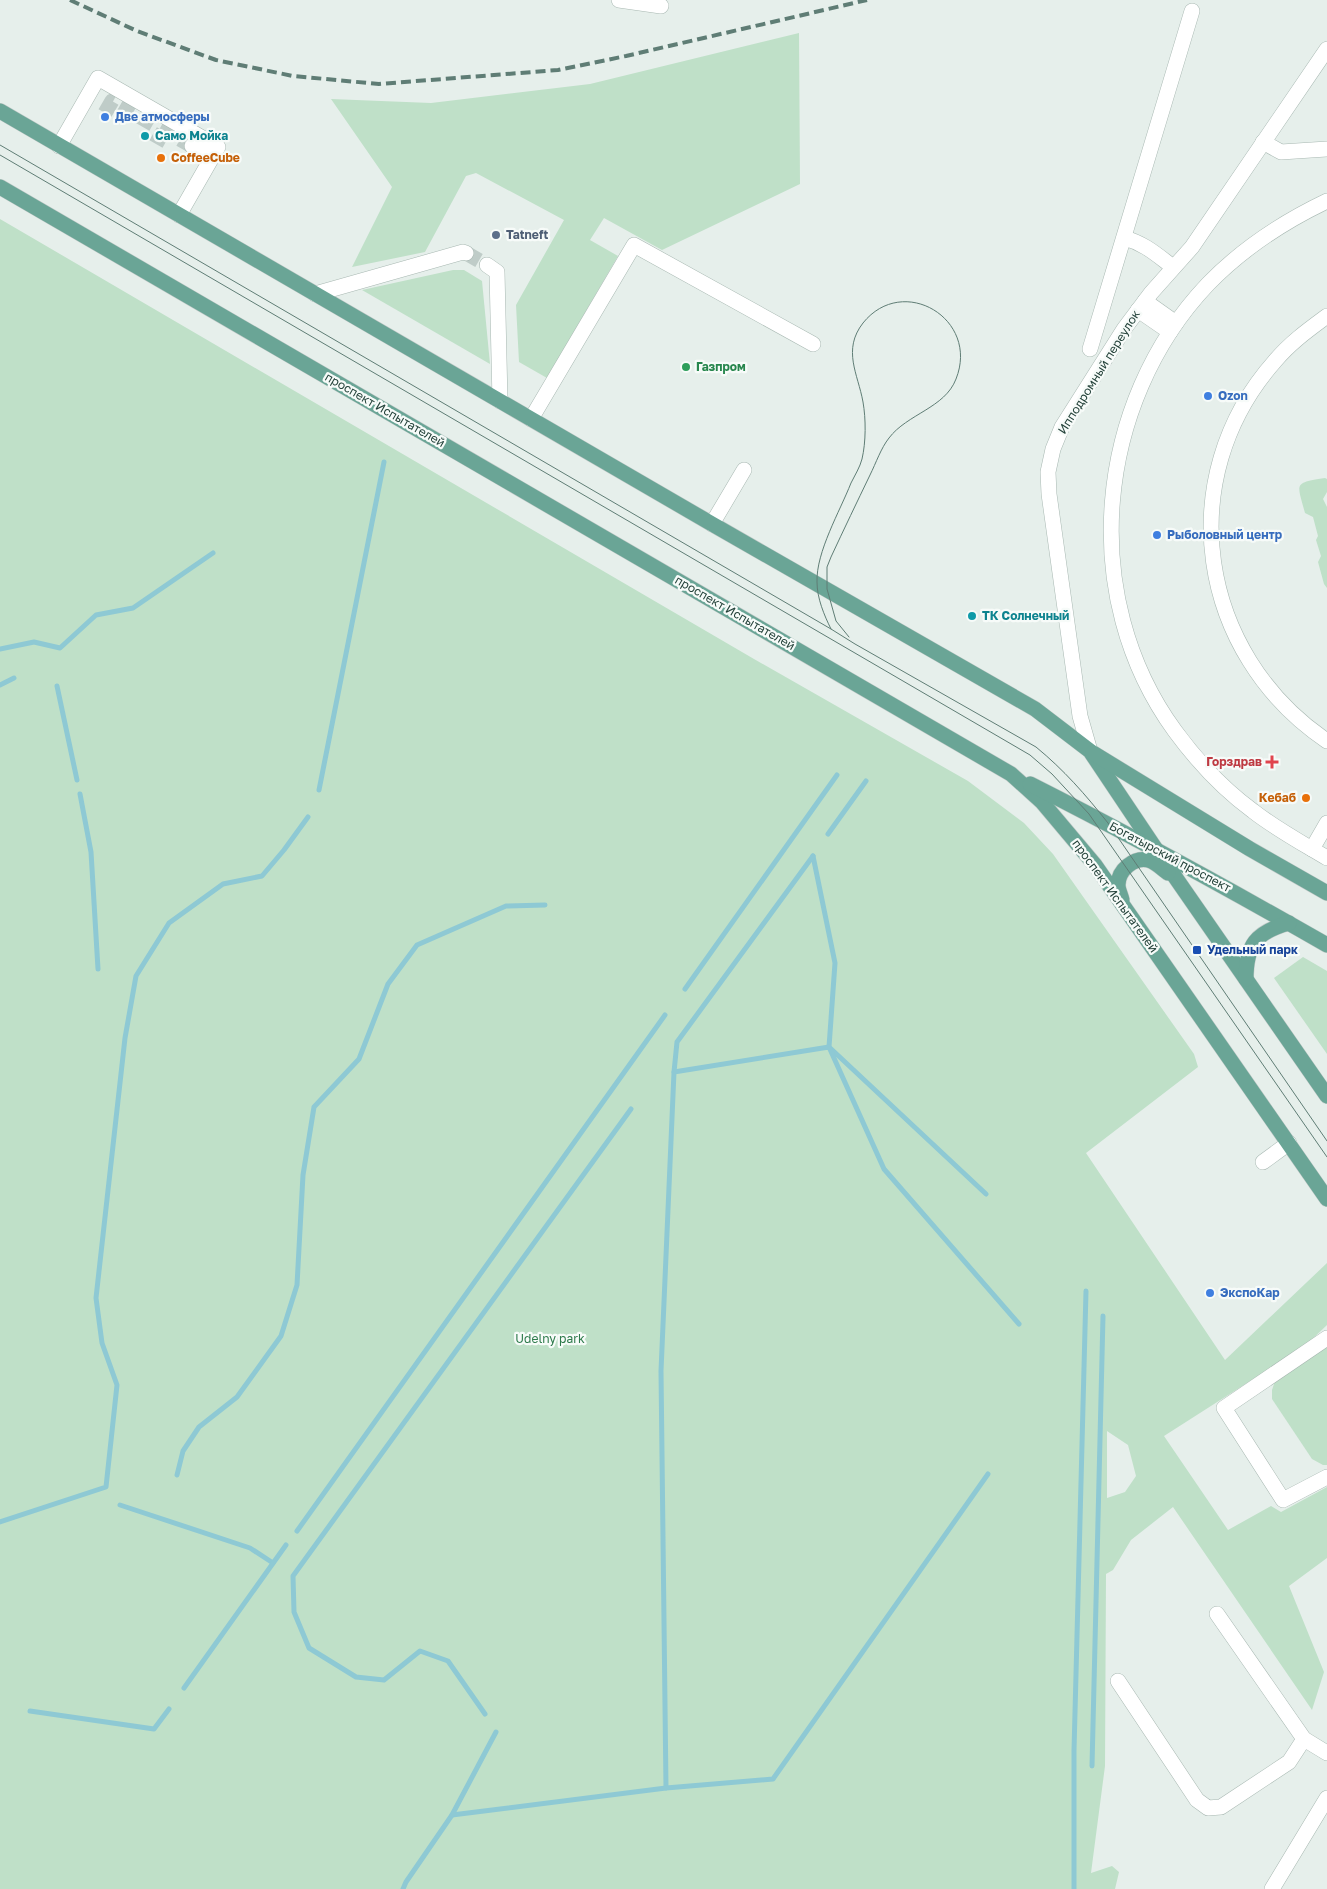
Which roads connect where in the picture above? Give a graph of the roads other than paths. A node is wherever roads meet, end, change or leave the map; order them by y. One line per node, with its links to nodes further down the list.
1 (619, 0): 2 (street)
2 (661, 6)
3 (1192, 11): 14 (street)
4 (1327, 49): 6 (street, Ипподромный переулок)
5 (0, 111): 7 (main road)
6 (1263, 142): 9 (street); 17 (street, Ипподромный переулок)
7 (59, 146): 10 (street); 13 (main road)
8 (192, 146): 10 (street)
9 (1327, 149)
10 (212, 158): 13 (street)
11 (0, 188): 30 (main road, проспект Испытателей)
12 (1327, 201): 21 (street)
13 (179, 215): 18 (main road)
14 (1124, 238): 17 (street); 23 (street)
15 (466, 253): 18 (street)
16 (486, 265): 24 (street)
17 (1173, 267): 19 (street, Ипподромный переулок)
18 (315, 294): 24 (main road)
19 (1141, 306): 21 (street); 29 (street, Ипподромный переулок)
20 (1327, 316): 28 (street)
21 (1173, 328): 33 (street)
22 (813, 344): 25 (street)
23 (1090, 349)
24 (500, 401): 25 (main road)
25 (531, 419): 27 (main road)
26 (744, 470): 27 (street)
27 (712, 524): 29 (main road)
28 (1327, 741)
29 (1090, 751): 32 (main road); 36 (main road)
30 (1011, 774): 32 (main road, Богатырский проспект); 37 (main road, проспект Испытателей)
31 (1327, 823): 33 (street)
32 (1155, 848): 35 (main road); 38 (main road, Богатырский проспект)
33 (1312, 849): 34 (street)
34 (1327, 858)
35 (1177, 881): 37 (main road); 40 (main road)
36 (1327, 893)
37 (1126, 909): 42 (main road, проспект Испытателей)
38 (1289, 923): 39 (main road, Богатырский проспект); 40 (main road)
39 (1327, 945)
40 (1246, 979): 41 (main road)
41 (1327, 1096)
42 (1289, 1143): 43 (street); 44 (main road, проспект Испытателей)
43 (1262, 1162)
44 (1327, 1199)
45 (1327, 1338): 46 (street)
46 (1327, 1478)
47 (1217, 1614): 49 (street)
48 (1118, 1681): 49 (street)
49 (1304, 1739): 50 (street)
50 (1327, 1753)
51 (1327, 1798): 52 (street)
52 (1272, 1889)

